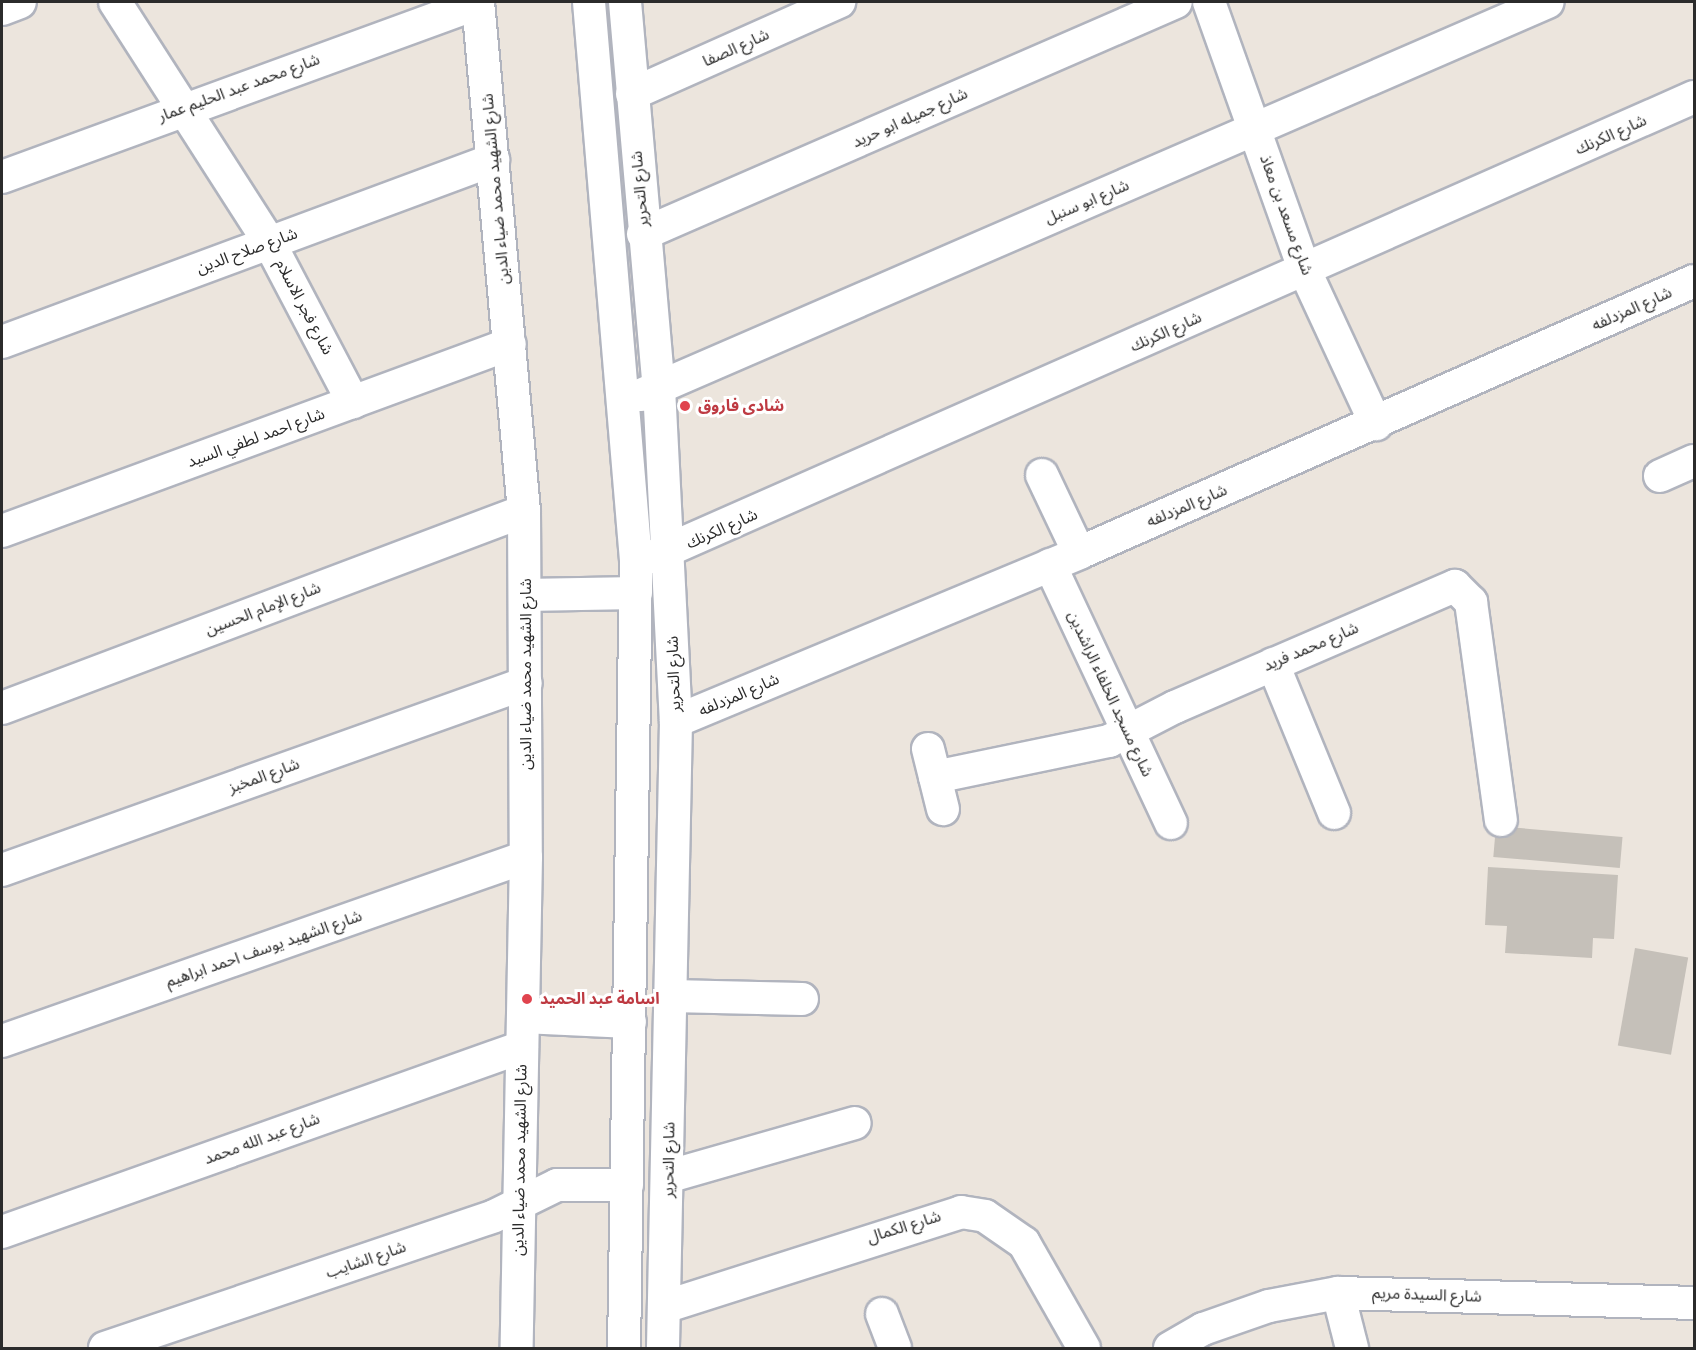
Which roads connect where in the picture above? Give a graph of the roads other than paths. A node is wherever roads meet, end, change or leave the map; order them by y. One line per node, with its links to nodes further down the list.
1 (20, 2): 10 (street)
2 (115, 2): 13 (street, شارع فجر الاسلام)
3 (478, 2): 13 (street, شارع محمد عبد الحليم عمار); 15 (street, شارع الشهيد محمد ضياء الدين)
4 (589, 2): 24 (street, شارع التحرير)
5 (625, 2): 11 (street, شارع التحرير)
6 (839, 2): 11 (street, شارع الصفا)
7 (1176, 2): 17 (street, شارع جميله ابو حريد)
8 (1209, 2): 14 (street, شارع مسعد بن معاذ)
9 (1548, 2): 14 (street, شارع ابو سنبل)
10 (2, 9)
11 (632, 94): 17 (street, شارع التحرير)
12 (1695, 97): 19 (street, شارع الكرنك)
13 (187, 107): 16 (street, شارع محمد عبد الحليم عمار); 18 (street, شارع فجر الاسلام)
14 (1254, 129): 19 (street, شارع مسعد بن معاذ); 23 (street, شارع ابو سنبل)
15 (493, 160): 18 (street, شارع صلاح الدين); 22 (street, شارع الشهيد محمد ضياء الدين)
16 (2, 177)
17 (643, 234): 23 (street, شارع التحرير)
18 (270, 242): 21 (street, شارع صلاح الدين); 25 (street, شارع فجر الاسلام)
19 (1305, 271): 26 (street, شارع مسعد بن معاذ); 32 (street, شارع الكرنك)
20 (1695, 281): 26 (street, شارع المزدلفه)
21 (2, 342)
22 (510, 344): 25 (street, شارع احمد لطفي السيد); 30 (street, شارع الشهيد محمد ضياء الدين)
23 (659, 388): 24 (street, شارع ابو سنبل); 32 (street, شارع التحرير)
24 (626, 400): 34 (street, شارع التحرير)
25 (353, 402): 31 (street, شارع احمد لطفي السيد)
26 (1376, 424): 33 (street, شارع المزدلفه)
27 (1695, 461): 29 (street)
28 (1042, 475): 33 (street)
29 (1660, 476)
30 (524, 511): 37 (street, شارع الشهيد محمد ضياء الدين); 40 (street, شارع الإمام الحسين)
31 (2, 531)
32 (670, 552): 34 (street, شارع الكرنك); 41 (street, شارع التحرير)
33 (1079, 553): 35 (street, شارع المزدلفه)
34 (636, 561): 36 (street, شارع التحرير)
35 (1050, 565): 41 (street, شارع المزدلفه); 42 (street, شارع مسجد الخلفاء الراشدين)
36 (636, 593): 37 (street); 51 (street, شارع التحرير)
37 (526, 595): 39 (street, شارع الشهيد محمد ضياء الدين)
38 (1273, 664): 42 (street, شارع محمد فريد); 44 (street); 45 (street, شارع محمد فريد)
39 (526, 683): 47 (street, شارع الشهيد محمد ضياء الدين); 48 (street, شارع المخبز)
40 (2, 708)
41 (676, 721): 49 (street, شارع التحرير)
42 (1128, 731): 43 (street, شارع محمد فريد); 46 (street, شارع مسجد الخلفاء الراشدين)
43 (943, 809)
44 (1334, 813)
45 (1501, 820)
46 (1171, 823)
47 (526, 856): 52 (street, شارع الشهيد محمد ضياء الدين); 53 (street, شارع الشهيد يوسف احمد ابراهيم)
48 (2, 870)
49 (671, 996): 50 (street); 55 (street, شارع التحرير)
50 (802, 999)
51 (630, 1022): 52 (street); 56 (street, شارع التحرير)
52 (523, 1032): 57 (street, شارع الشهيد محمد ضياء الدين); 58 (street, شارع عبد الله محمد)
53 (2, 1041)
54 (855, 1123): 55 (street)
55 (670, 1176): 61 (street, شارع التحرير)
56 (627, 1185): 57 (street, شارع الشايب); 65 (street, شارع التحرير)
57 (520, 1202): 63 (street, شارع الشايب); 64 (street, شارع الشهيد محمد ضياء الدين)
58 (2, 1232)
59 (1338, 1293): 60 (street, شارع السيدة مريم); 69 (street, شارع السيدة مريم); 70 (street)
60 (1695, 1303)
61 (664, 1307): 66 (street, شارع التحرير); 68 (street, شارع الكمال)
62 (882, 1314): 67 (street)
63 (105, 1348)
64 (517, 1348)
65 (624, 1348)
66 (663, 1348)
67 (895, 1348)
68 (1084, 1348)
69 (1170, 1348)
70 (1352, 1348)

